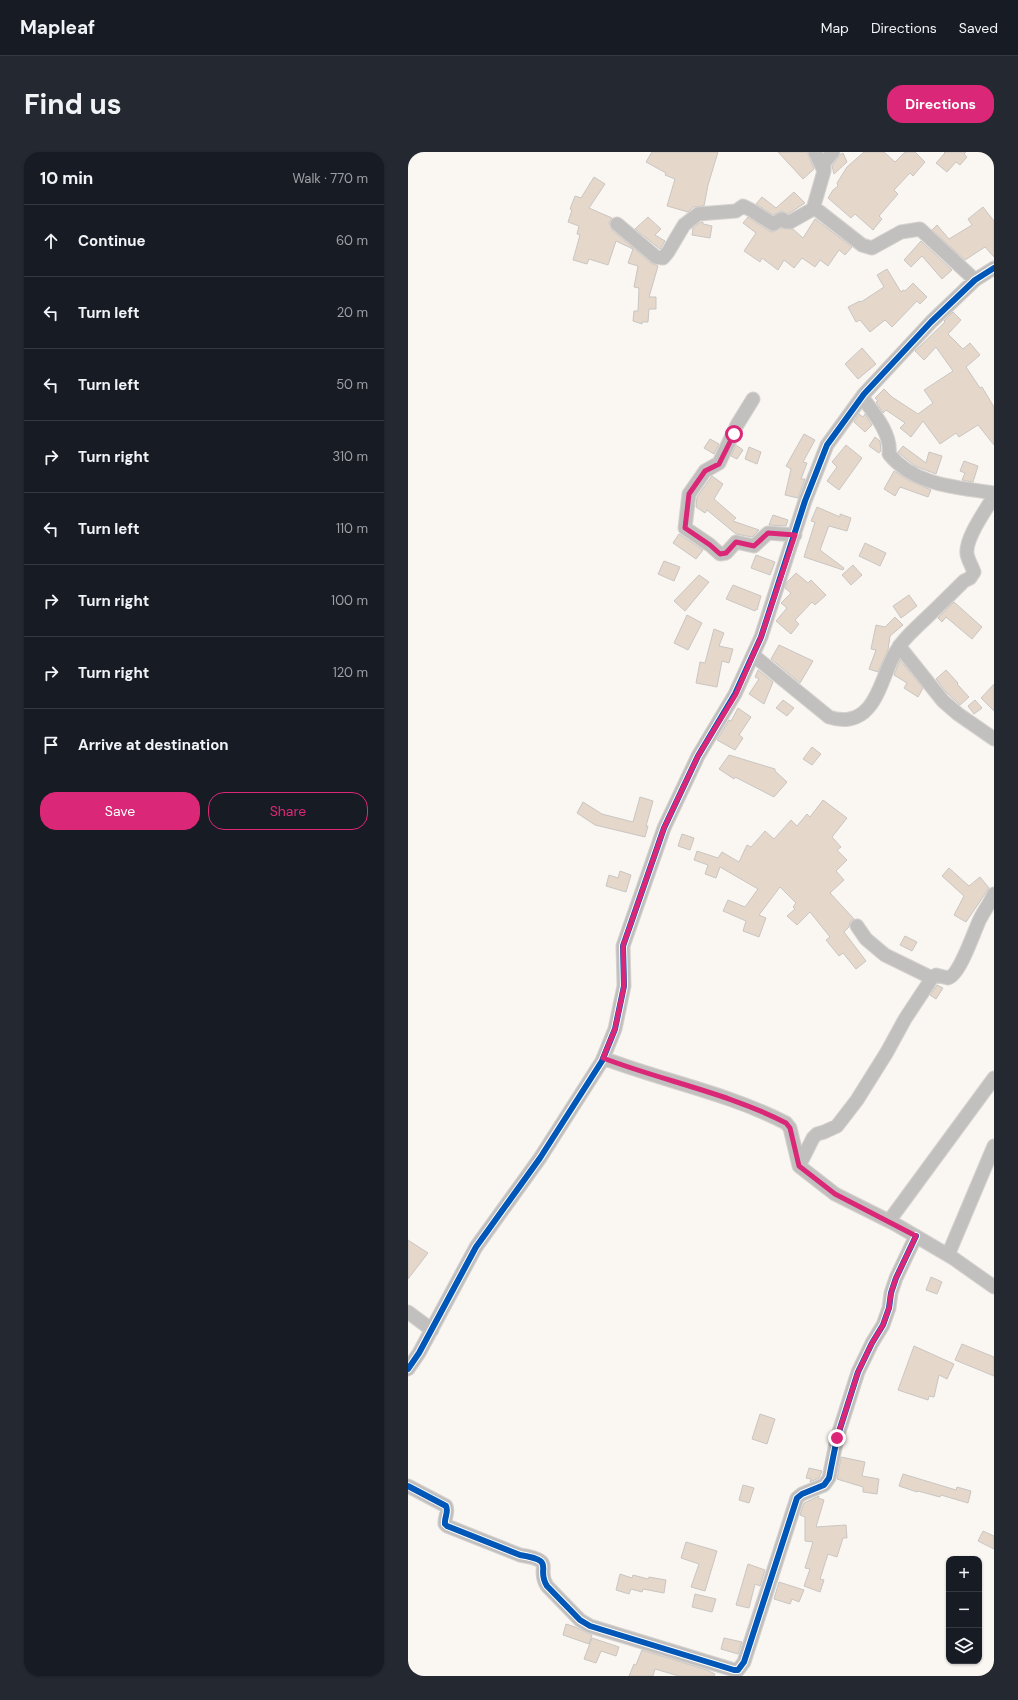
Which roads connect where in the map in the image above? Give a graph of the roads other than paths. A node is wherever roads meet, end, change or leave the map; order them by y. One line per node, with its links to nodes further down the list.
1 (815, 152): 3 (street)
2 (833, 152): 3 (street)
3 (824, 171): 4 (street)
4 (813, 209): 5 (street); 7 (street)
5 (617, 224)
6 (994, 268): 7 (street)
7 (975, 280): 8 (street)
8 (862, 397): 10 (street); 12 (street)
9 (753, 399): 12 (street)
10 (994, 493)
11 (994, 496): 13 (street)
12 (795, 535): 14 (street)
13 (899, 646): 14 (street); 15 (street)
14 (753, 655): 19 (street)
15 (993, 736)
16 (994, 894): 18 (street)
17 (856, 926): 18 (street)
18 (932, 978): 22 (street)
19 (603, 1058): 22 (street); 28 (street)
20 (994, 1078): 23 (street)
21 (994, 1146): 25 (street)
22 (799, 1166): 23 (street)
23 (889, 1221): 24 (street)
24 (916, 1236): 25 (street); 30 (street)
25 (948, 1255): 26 (street)
26 (994, 1287)
27 (408, 1312): 28 (street)
28 (432, 1330): 29 (street)
29 (408, 1369)
30 (408, 1486)

